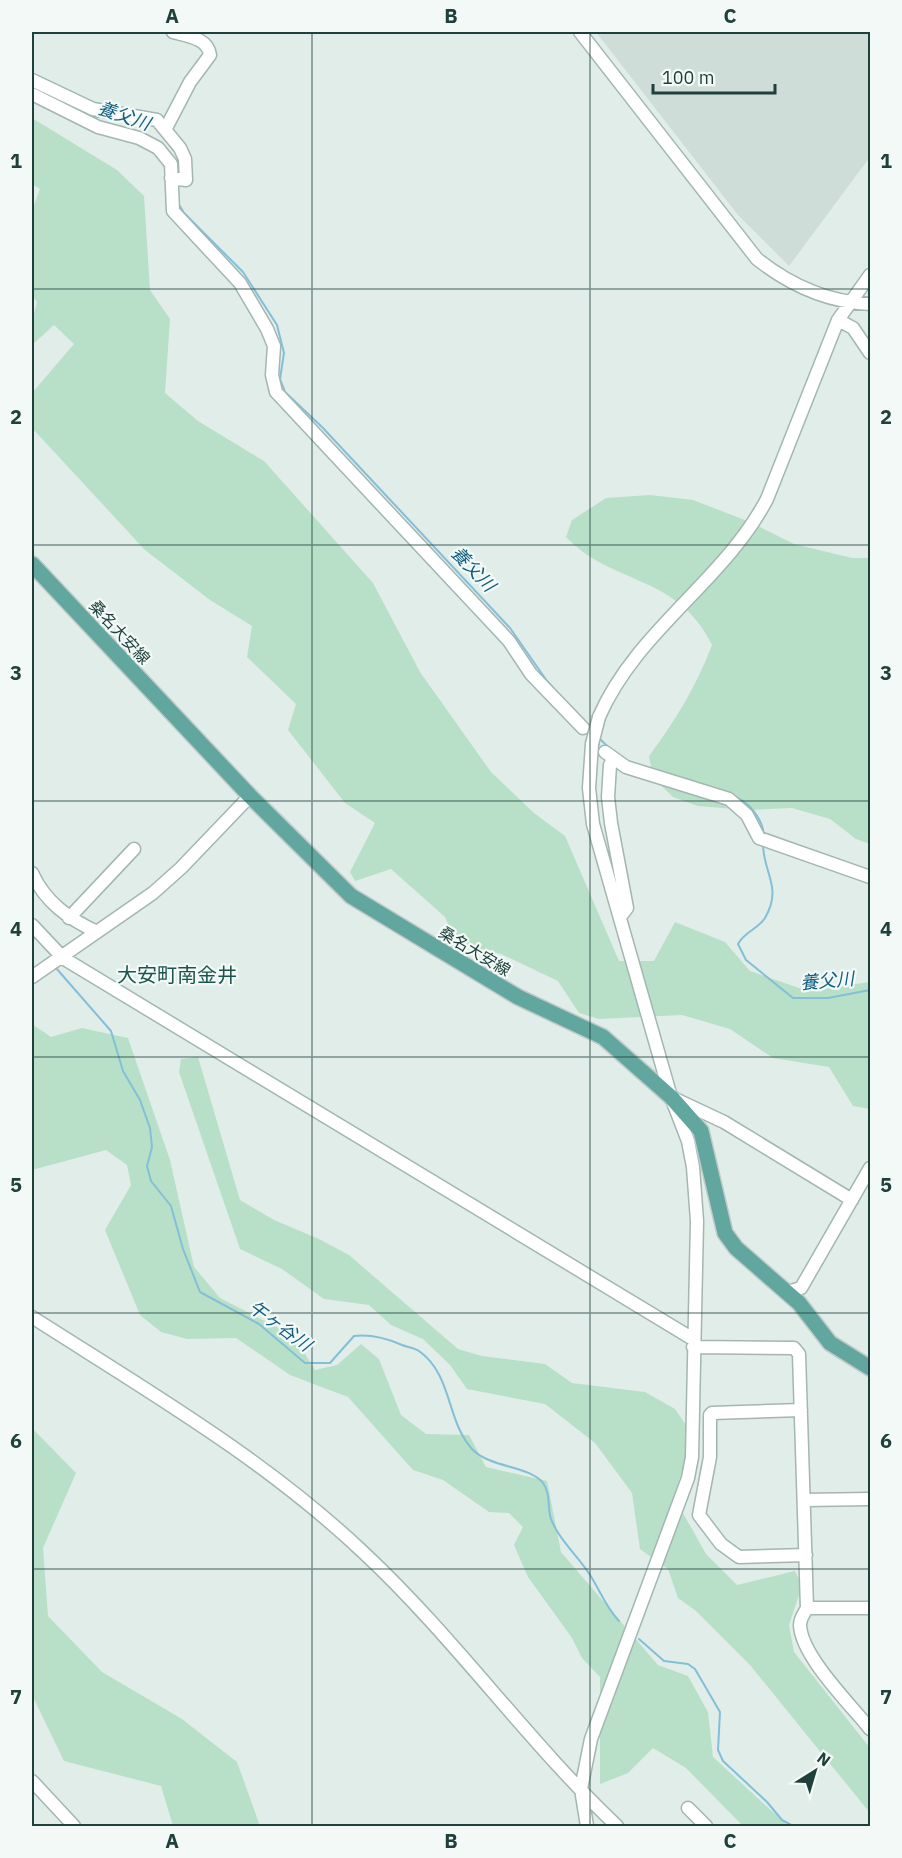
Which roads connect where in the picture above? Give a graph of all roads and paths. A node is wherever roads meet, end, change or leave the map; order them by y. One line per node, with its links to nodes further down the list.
1 (173, 32): 5 (street)
2 (580, 32): 8 (street)
3 (32, 80): 5 (street)
4 (32, 94): 6 (street)
5 (166, 128): 6 (street)
6 (176, 179): 13 (street)
7 (870, 275): 8 (street)
8 (847, 303): 9 (street); 10 (street)
9 (870, 304)
10 (838, 320): 11 (street); 18 (street, bridge)
11 (870, 353)
12 (32, 564): 14 (main road, 桑名大安線)
13 (583, 728)
14 (250, 796): 21 (street); 24 (main road, 桑名大安線)
15 (134, 849): 19 (street)
16 (32, 873): 19 (street)
17 (870, 877): 18 (street)
18 (619, 912): 24 (street)
19 (69, 918): 21 (street)
20 (32, 925): 22 (street)
21 (97, 932): 22 (street)
22 (63, 958): 23 (street); 29 (street)
23 (32, 978)
24 (671, 1097): 26 (street); 27 (main road, 桑名大安線); 29 (street)
25 (870, 1168): 26 (street)
26 (852, 1200): 27 (street)
27 (788, 1292): 30 (main road, 桑名大安線)
28 (32, 1317): 39 (street)
29 (693, 1343): 31 (street); 39 (street)
30 (870, 1368)
31 (801, 1410): 33 (street); 34 (street)
32 (870, 1498): 33 (street)
33 (804, 1500): 34 (street)
34 (806, 1555): 35 (street)
35 (807, 1608): 36 (street); 37 (street)
36 (870, 1608)
37 (870, 1729)
38 (32, 1781): 42 (street)
39 (581, 1789): 43 (street); 44 (street)
40 (688, 1808): 41 (street)
41 (700, 1824)
42 (74, 1827)
43 (587, 1827)
44 (617, 1827)

